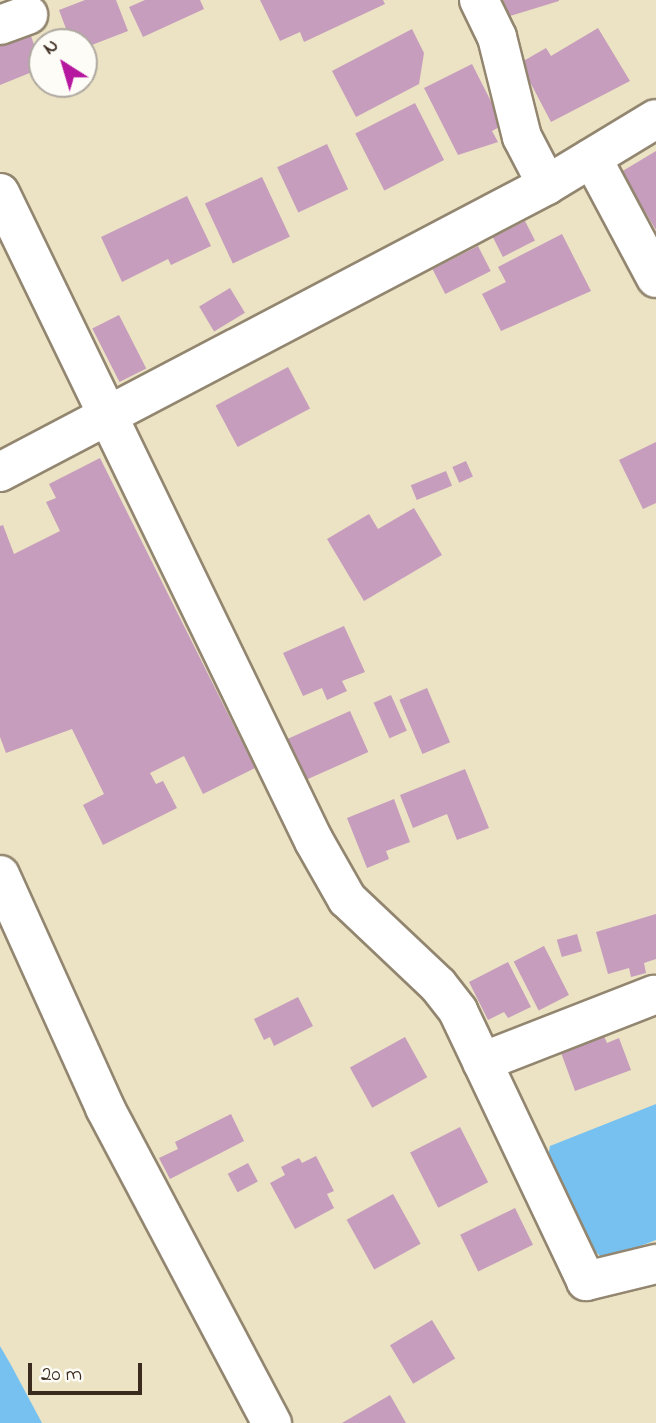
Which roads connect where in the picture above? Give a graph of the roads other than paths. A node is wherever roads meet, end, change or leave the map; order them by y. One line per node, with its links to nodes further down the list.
1 (479, 0): 4 (street)
2 (656, 119): 3 (street)
3 (592, 158): 4 (street); 6 (street)
4 (547, 185): 7 (street)
5 (0, 193): 7 (street)
6 (656, 278)
7 (111, 415): 8 (street); 11 (street)
8 (0, 472)
9 (0, 874): 13 (street)
10 (654, 995): 11 (street)
11 (482, 1062): 12 (street)
12 (656, 1264)
13 (272, 1423)

